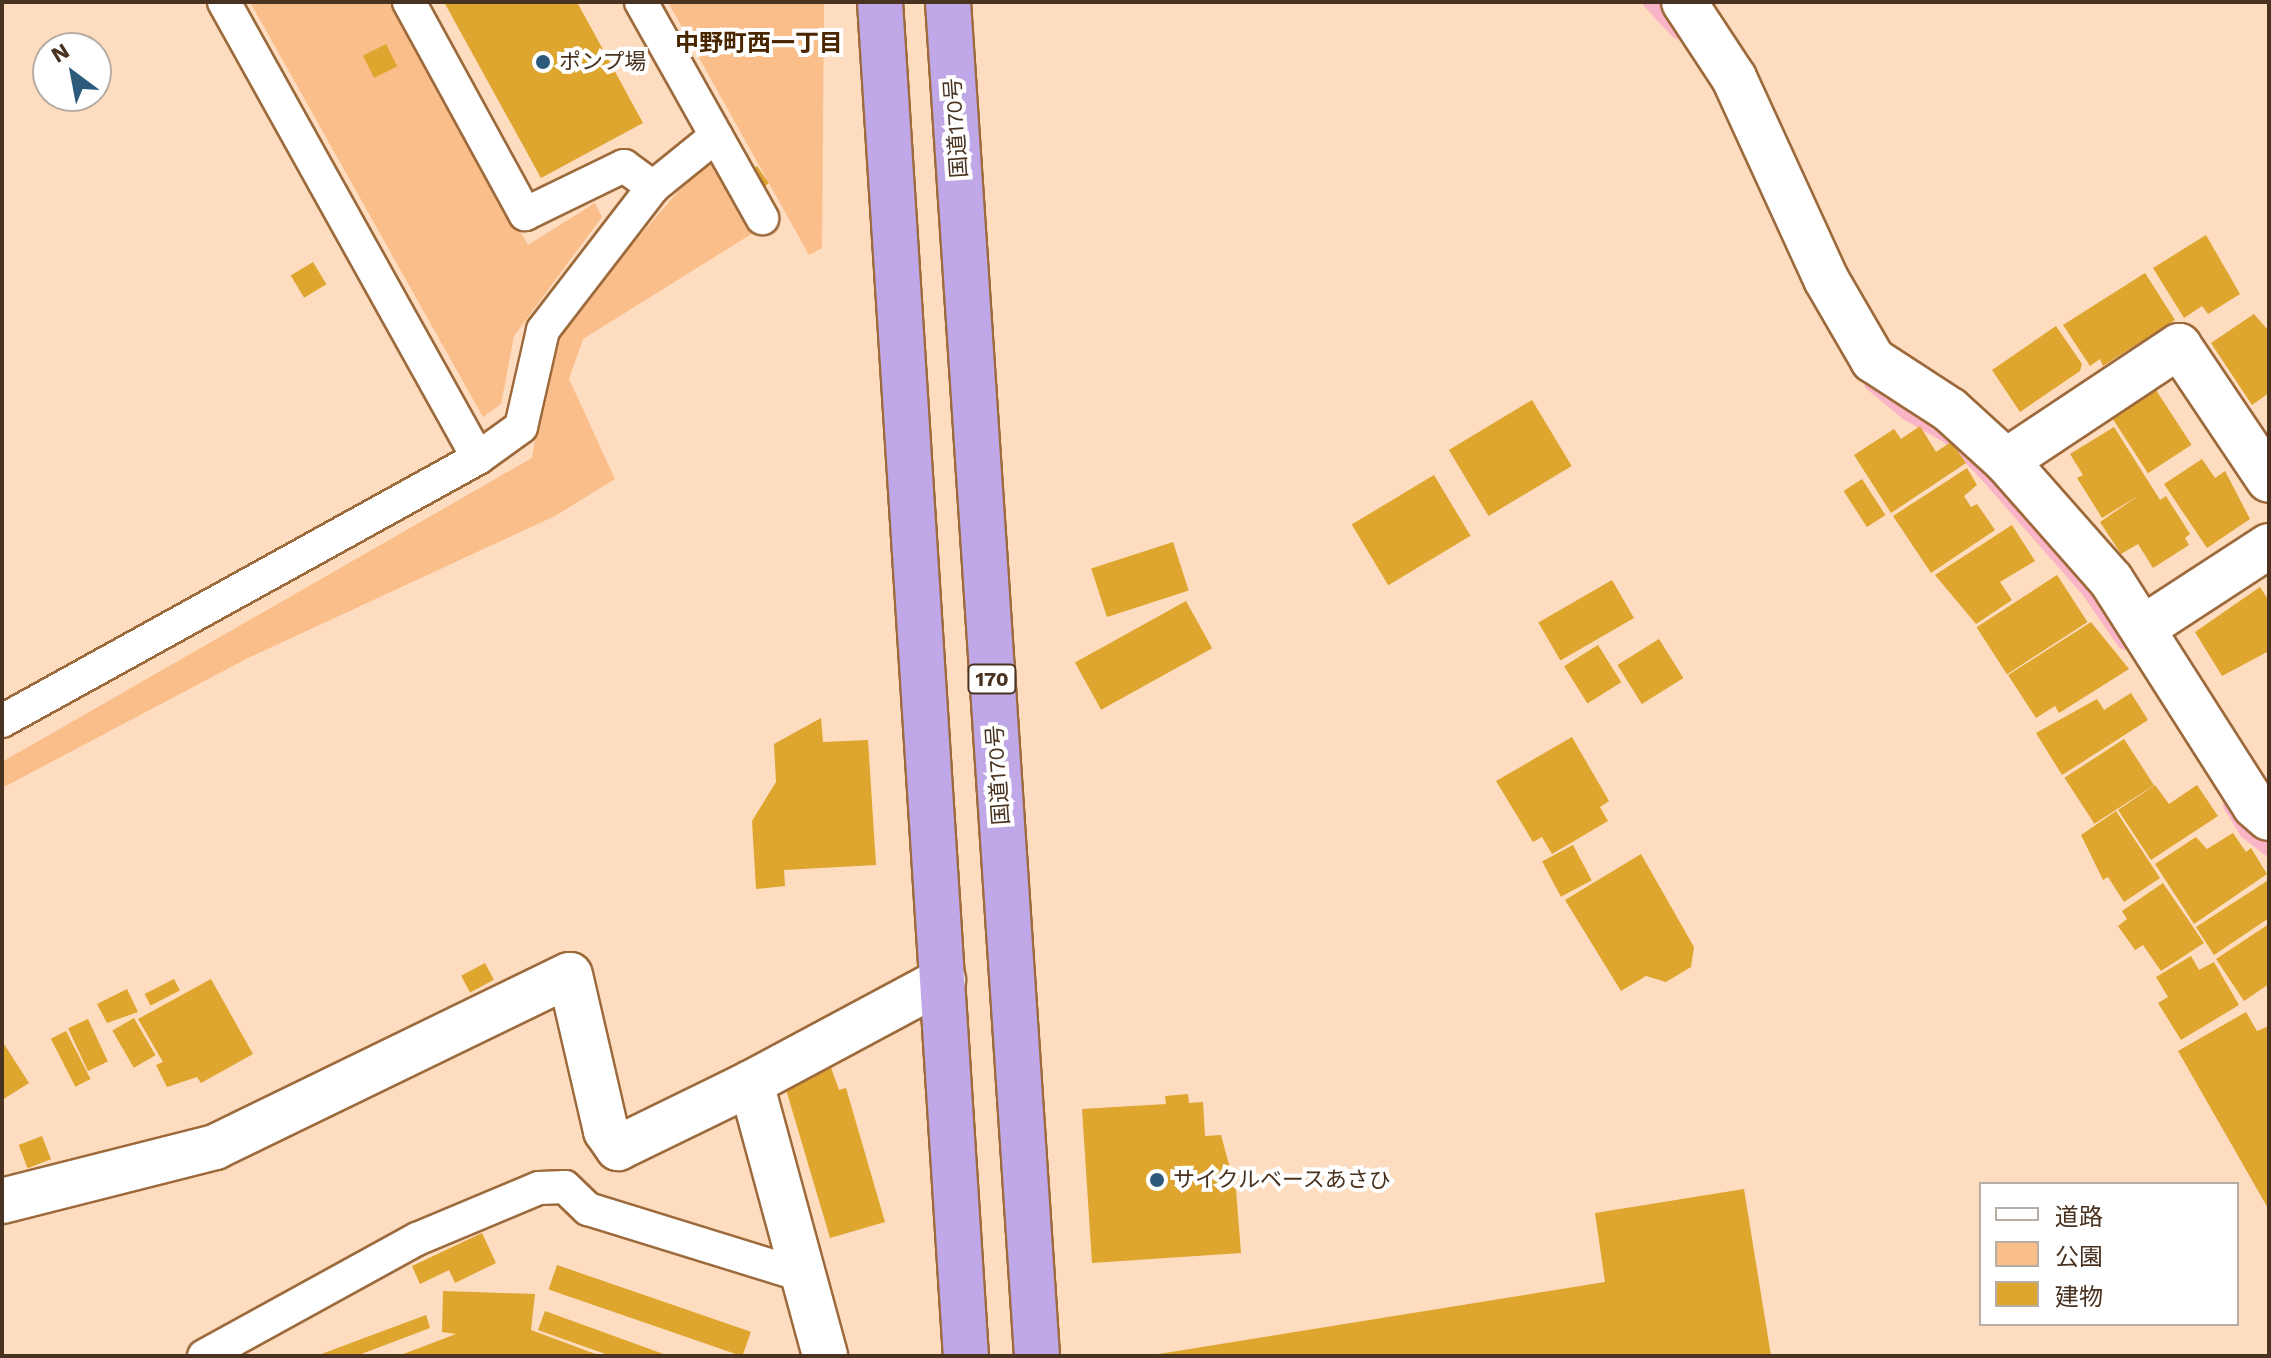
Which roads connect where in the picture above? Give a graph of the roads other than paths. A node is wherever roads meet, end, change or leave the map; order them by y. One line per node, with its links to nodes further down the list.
1 (224, 2): 10 (lane)
2 (409, 2): 8 (lane)
3 (641, 2): 7 (lane)
4 (880, 2): 17 (highway)
5 (948, 2): 24 (highway, 国道170号 / 170)
6 (1684, 2): 11 (street)
7 (716, 136): 8 (lane); 9 (lane)
8 (653, 187): 10 (lane)
9 (762, 218)
10 (478, 458): 15 (lane)
11 (2006, 461): 12 (street); 14 (street)
12 (2269, 480)
13 (2269, 546): 14 (street)
14 (2143, 628): 16 (street)
15 (2, 721)
16 (2269, 818)
17 (943, 980): 18 (street); 23 (highway)
18 (751, 1083): 19 (street); 20 (street)
19 (2, 1201)
20 (804, 1276): 21 (lane); 22 (street)
21 (204, 1356)
22 (825, 1356)
23 (966, 1356)
24 (1037, 1356)

